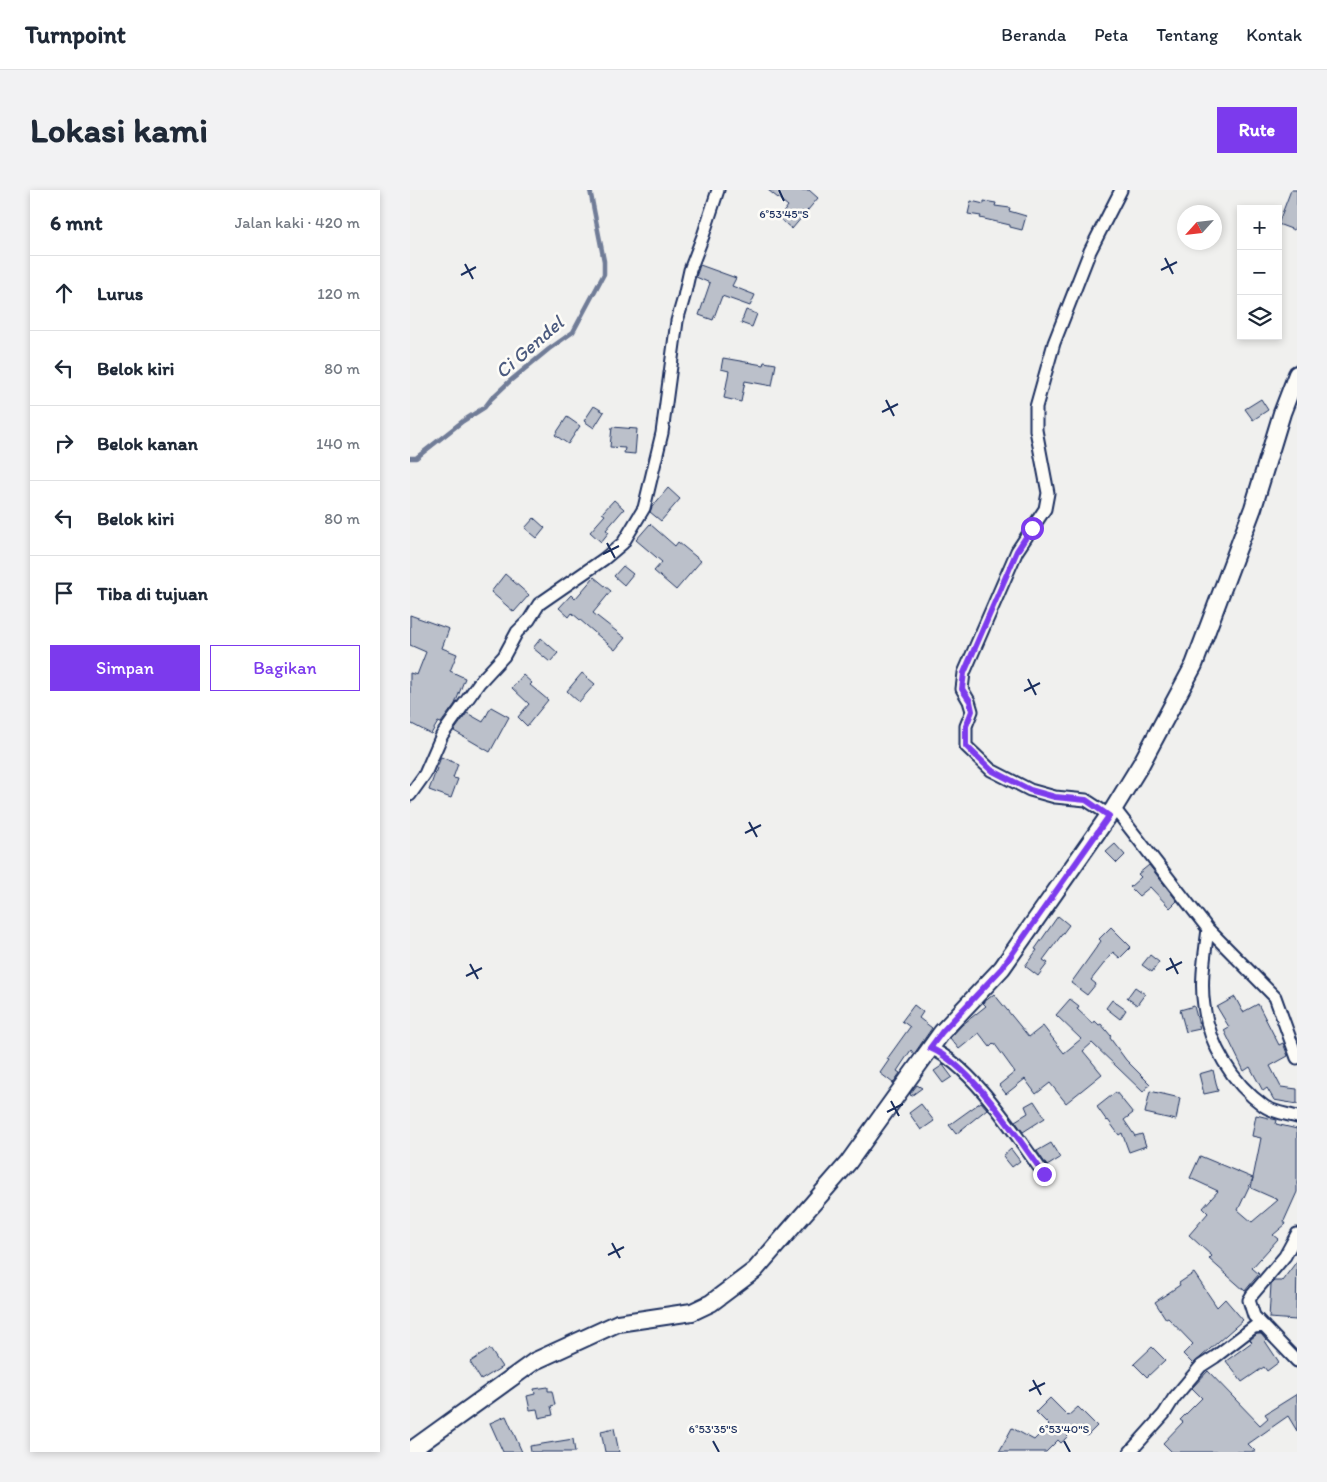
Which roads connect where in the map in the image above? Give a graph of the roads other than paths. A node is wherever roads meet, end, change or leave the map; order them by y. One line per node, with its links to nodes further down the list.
1 (718, 190): 4 (street)
2 (1121, 190): 5 (street)
3 (1297, 374): 5 (street)
4 (410, 796)
5 (1112, 812): 6 (street); 7 (street)
6 (1208, 929): 8 (street); 9 (street)
7 (930, 1048): 10 (street); 14 (street)
8 (1297, 1058)
9 (1297, 1117)
10 (1044, 1174)
11 (1297, 1234): 12 (street)
12 (1264, 1326): 13 (street); 15 (street)
13 (1297, 1361)
14 (410, 1452)
15 (1130, 1452)

